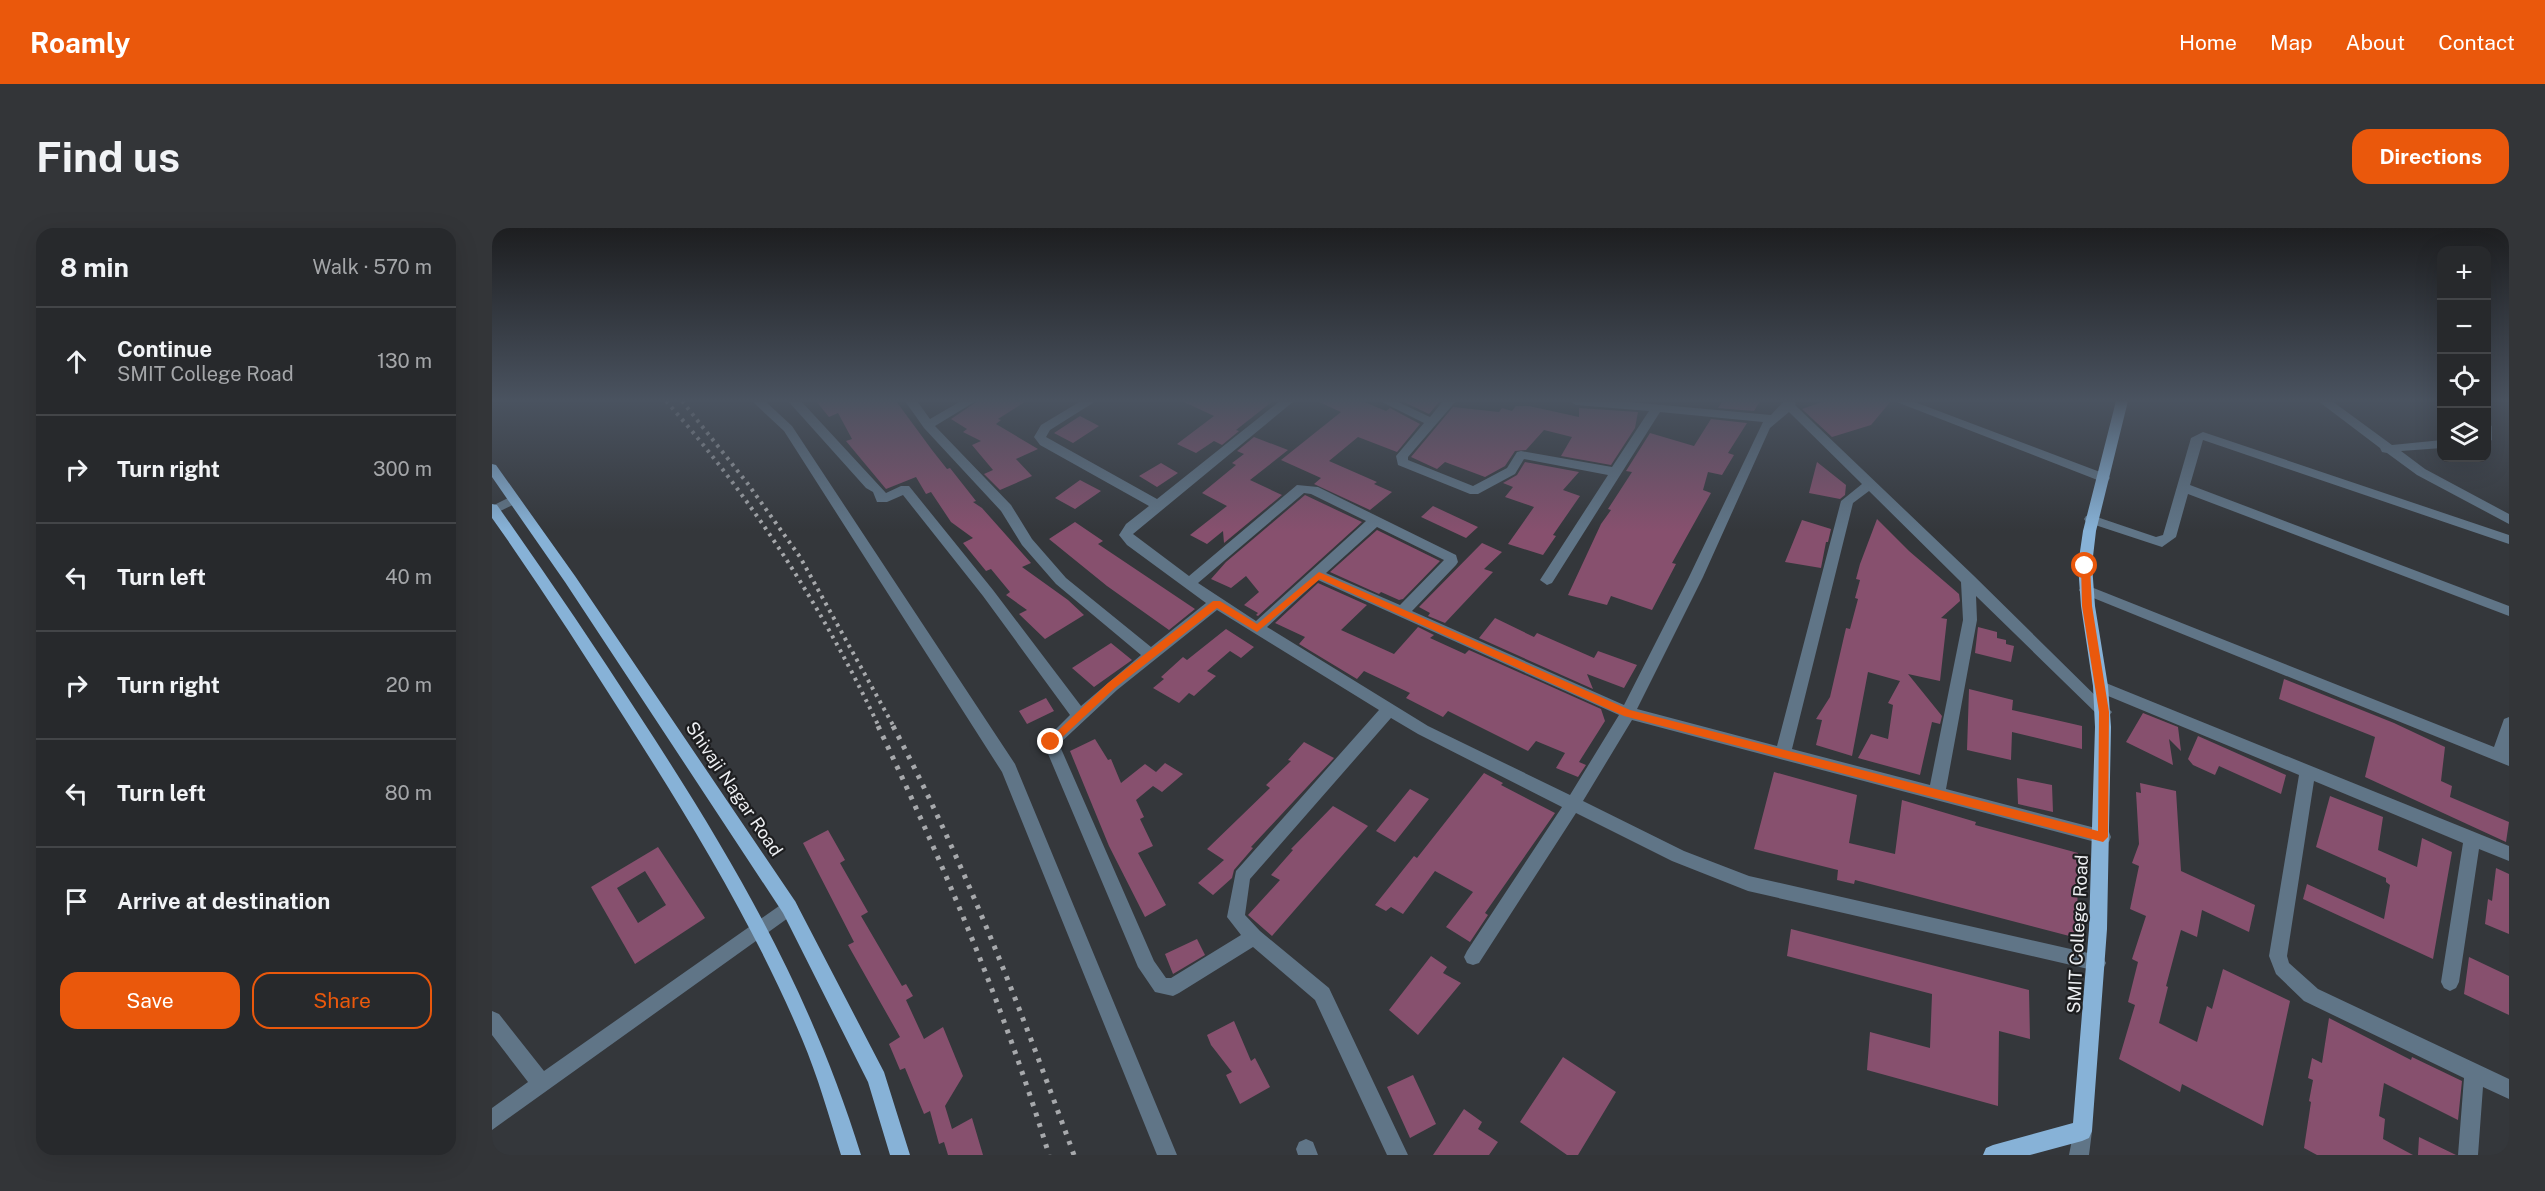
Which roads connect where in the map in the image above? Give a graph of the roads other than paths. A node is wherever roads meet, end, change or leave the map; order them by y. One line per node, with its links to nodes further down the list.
1 (798, 444): 67 (street)
2 (833, 444): 43 (street)
3 (946, 444): 38 (street)
4 (1048, 444): 23 (street)
5 (1234, 444): 23 (street)
6 (1412, 444): 18 (street)
7 (1634, 444): 18 (street)
8 (1757, 444): 42 (street)
9 (1829, 444): 20 (street)
10 (2015, 444): 19 (street)
11 (2111, 444): 19 (main road, SMIT College Road)
12 (2195, 444): 21 (street)
13 (2228, 444): 28 (street)
14 (2380, 444): 16 (street)
15 (2437, 444): 16 (street)
16 (2386, 449): 27 (street)
17 (492, 468): 22 (main road, Shivaji Nagar Road)
18 (1616, 472): 31 (street)
19 (2104, 478): 25 (main road, SMIT College Road)
20 (1870, 485): 30 (street); 45 (street)
21 (2185, 488): 25 (street); 35 (street)
22 (514, 499): 24 (street); 53 (main road, Shivaji Nagar Road)
23 (1158, 505): 32 (street)
24 (493, 510): 54 (main road)
25 (2091, 519): 33 (main road, SMIT College Road)
26 (1376, 520): 29 (street); 32 (street); 36 (street)
27 (2509, 520)
28 (2509, 539)
29 (1319, 575): 36 (street); 37 (street)
30 (1968, 578): 41 (street); 48 (street)
31 (1547, 580)
32 (1190, 583): 34 (street)
33 (2086, 590): 39 (main road, SMIT College Road); 46 (street)
34 (1216, 603): 37 (street); 38 (street)
35 (2509, 611)
36 (1402, 612): 42 (street)
37 (1257, 628): 40 (street)
38 (1150, 655): 43 (street)
39 (2101, 687): 41 (main road, SMIT College Road); 47 (street)
40 (1389, 709): 49 (street); 55 (street)
41 (2104, 712): 50 (main road, SMIT College Road)
42 (1628, 713): 45 (street); 49 (street)
43 (1079, 715): 55 (street)
44 (2509, 723): 46 (street)
45 (1783, 753): 48 (street)
46 (2504, 758)
47 (2308, 770): 51 (street); 60 (street)
48 (1937, 793): 50 (street)
49 (1573, 804): 56 (street); 57 (street)
50 (2103, 837): 57 (main road, SMIT College Road)
51 (2472, 838): 52 (street); 58 (street)
52 (2509, 854)
53 (789, 907): 54 (street); 66 (main road, Shivaji Nagar Road)
54 (760, 928): 61 (street); 65 (main road)
55 (1254, 937): 68 (street)
56 (1473, 957)
57 (2097, 963): 64 (main road, SMIT College Road)
58 (2450, 982)
59 (492, 1020): 61 (street)
60 (2475, 1073): 62 (street); 71 (street)
61 (542, 1084): 63 (street)
62 (2509, 1089)
63 (492, 1120)
64 (2082, 1131): 69 (main road); 70 (street)
65 (851, 1155)
66 (900, 1155)
67 (1167, 1155)
68 (1398, 1155)
69 (1993, 1155)
70 (2079, 1155)
71 (2468, 1155)

